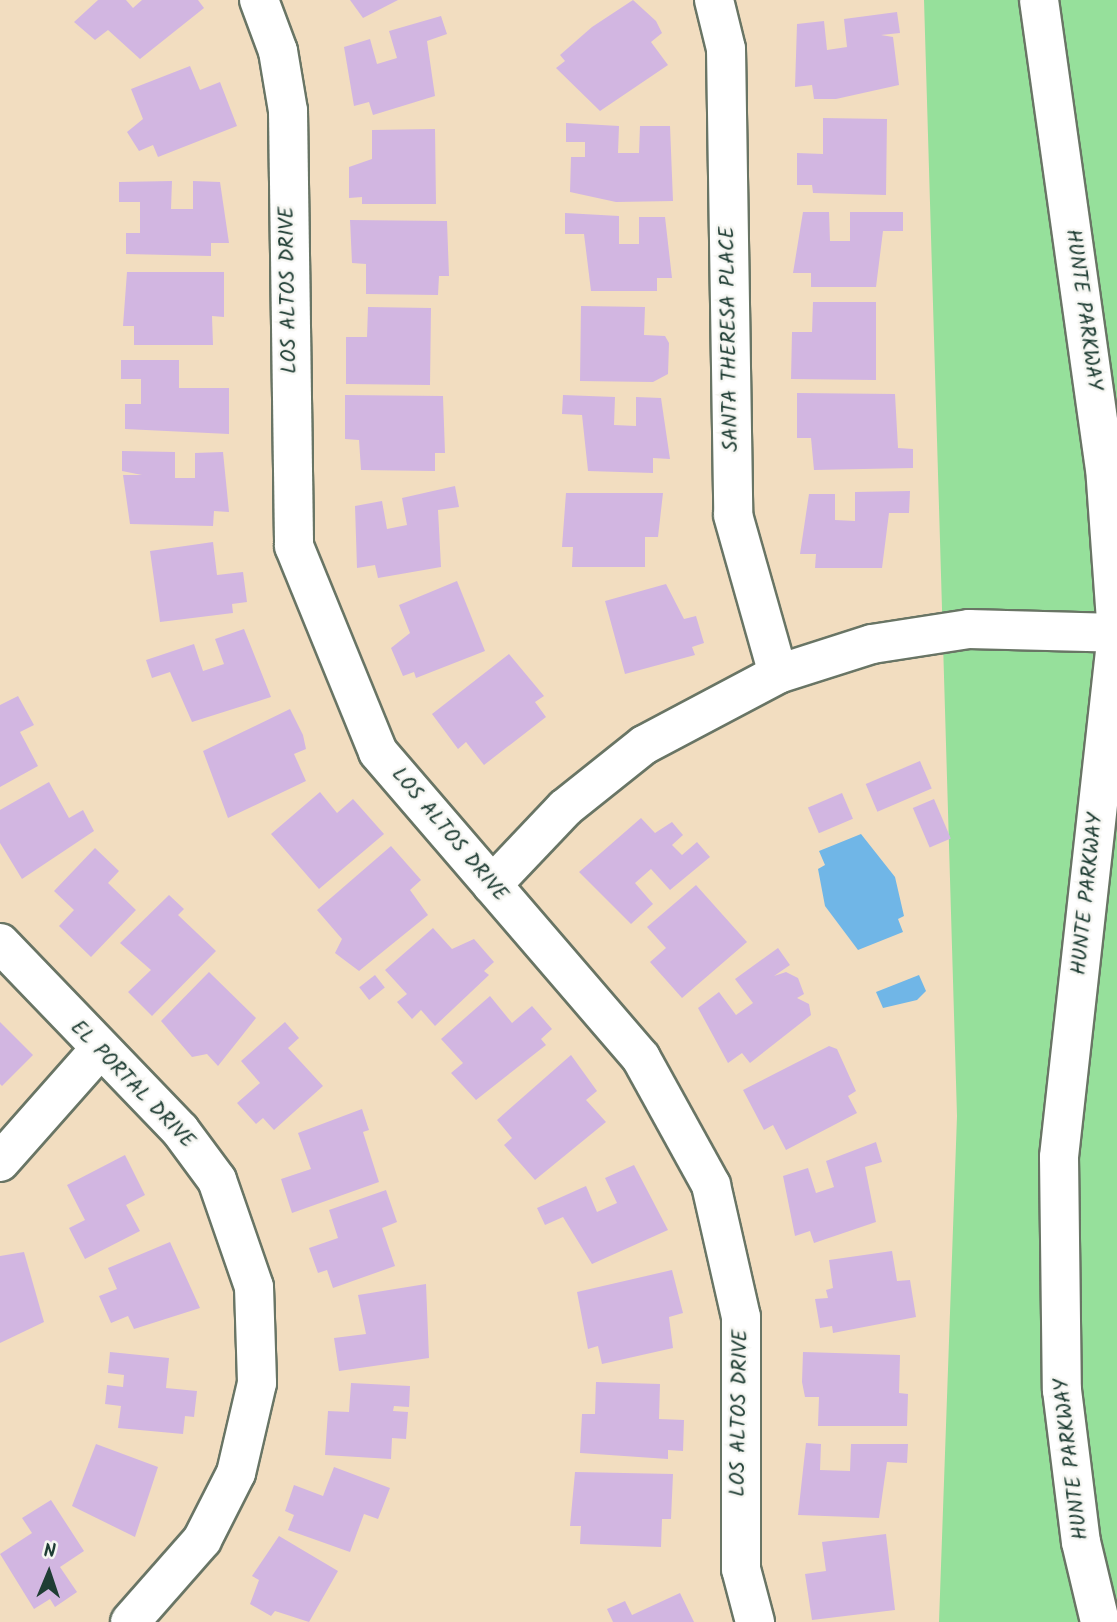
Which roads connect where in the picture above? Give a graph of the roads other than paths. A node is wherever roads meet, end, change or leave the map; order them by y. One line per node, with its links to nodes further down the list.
1 (259, 0): 6 (street, LOS ALTOS DRIVE)
2 (714, 0): 5 (street, SANTA THERESA PLACE)
3 (1039, 0): 4 (street, HUNTE PARKWAY)
4 (1117, 633): 5 (street); 12 (street, HUNTE PARKWAY)
5 (778, 674): 6 (street)
6 (492, 885): 11 (street, LOS ALTOS DRIVE)
7 (0, 943): 8 (street, EL PORTAL DRIVE)
8 (100, 1049): 9 (street); 10 (street, EL PORTAL DRIVE)
9 (0, 1162)
10 (130, 1622)
11 (755, 1622)
12 (1100, 1622)

